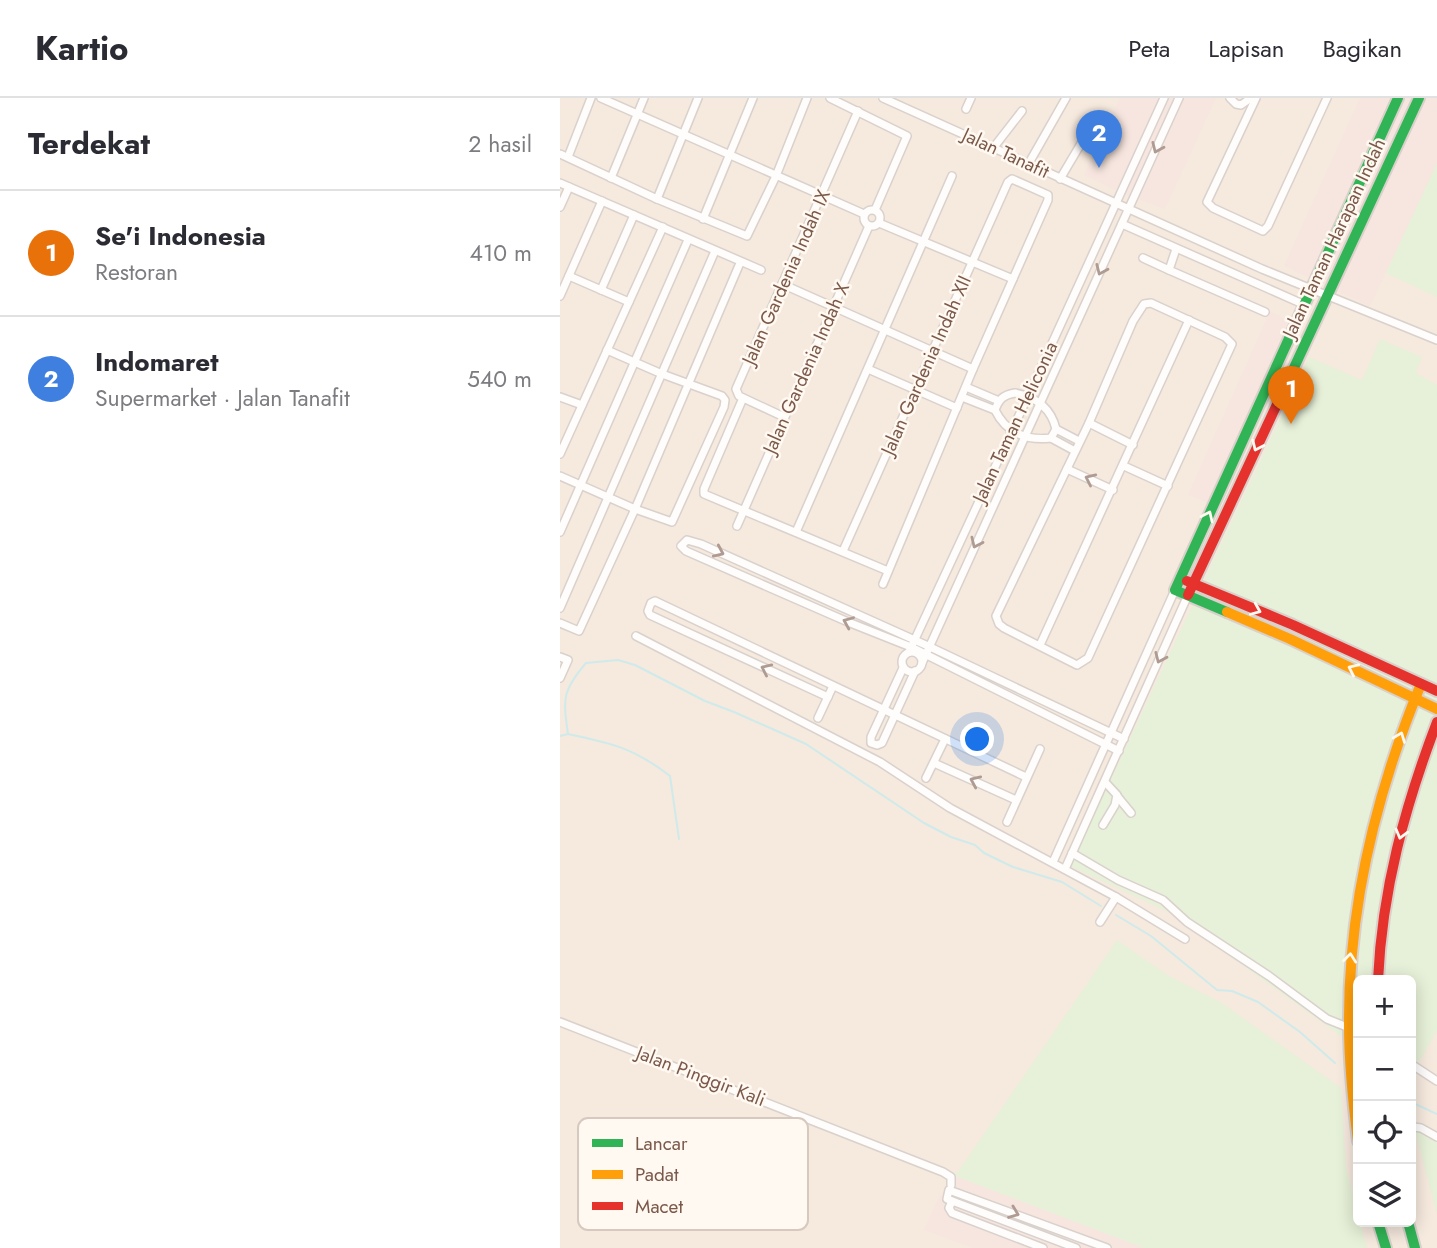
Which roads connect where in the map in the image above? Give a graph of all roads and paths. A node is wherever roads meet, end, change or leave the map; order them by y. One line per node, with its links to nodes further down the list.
1 (591, 98): 26 (street)
2 (601, 98): 21 (street)
3 (644, 98): 21 (street)
4 (698, 98): 23 (street)
5 (753, 98): 25 (street)
6 (807, 98): 28 (street)
7 (830, 98): 19 (street)
8 (883, 98): 24 (street, Jalan Tanafit)
9 (971, 98): 18 (street)
10 (1066, 98): 27 (street)
11 (1164, 98): 37 (street, Jalan Taman Heliconia)
12 (1179, 98): 39 (street, Jalan Taman Heliconia, one-way to 39)
13 (1230, 98): 14 (street)
14 (1254, 98): 15 (street)
15 (1327, 98)
16 (1398, 98): 60 (street, Jalan Taman Harapan Indah)
17 (1419, 98): 62 (street, Jalan Taman Harapan Indah)
18 (966, 109)
19 (858, 111): 34 (street, Jalan Gardenia Indah IX); 40 (street)
20 (1022, 111): 24 (street)
21 (637, 114): 23 (street); 30 (street)
22 (1092, 125): 31 (street)
23 (683, 134): 25 (street); 35 (street)
24 (994, 147): 27 (street, Jalan Tanafit)
25 (729, 155): 28 (street); 43 (street)
26 (564, 156): 30 (street)
27 (1029, 163): 31 (street, Jalan Tanafit)
28 (776, 176): 34 (street); 43 (street)
29 (952, 176): 49 (street)
30 (611, 178): 35 (street)
31 (1060, 179): 37 (street, Jalan Tanafit)
32 (560, 183): 33 (street)
33 (569, 187): 36 (street); 38 (street)
34 (822, 196): 41 (street); 59 (street, Jalan Gardenia Indah IX)
35 (657, 199): 43 (street)
36 (602, 201): 42 (street); 57 (street)
37 (1117, 202): 39 (street, Jalan Tanafit); 80 (street, Jalan Taman Heliconia)
38 (560, 207)
39 (1129, 208): 45 (street, Jalan Taman Heliconia); 60 (street, Jalan Tanafit)
40 (875, 211): 41 (street); 44 (street)
41 (864, 214): 46 (street)
42 (634, 215): 47 (street); 61 (street)
43 (703, 219)
44 (879, 223): 46 (street); 49 (street)
45 (1122, 224): 50 (street); 85 (street, Jalan Taman Heliconia, one-way to 85)
46 (869, 226): 66 (street, Jalan Gardenia Indah X)
47 (663, 227): 48 (street); 64 (street)
48 (688, 240): 51 (street); 73 (street)
49 (924, 241): 53 (street); 69 (street)
50 (1176, 249): 56 (street); 65 (street)
51 (715, 251): 54 (street); 76 (street)
52 (1143, 258): 56 (street)
53 (972, 262): 58 (street); 58 (street, Jalan Gardenia Indah XII); 72 (street, Jalan Gardenia Indah XII)
54 (740, 263): 55 (street); 77 (street)
55 (761, 270)
56 (1169, 270): 67 (street)
57 (569, 276): 61 (street); 63 (street)
58 (1013, 279): 75 (street)
59 (782, 284): 66 (street); 83 (street, Jalan Gardenia Indah IX)
60 (1312, 289): 62 (street, Jalan Tanafit); 65 (street, Jalan Taman Harapan Indah)
61 (601, 290): 64 (street)
62 (1326, 295): 70 (street, Jalan Tanafit); 114 (street, Jalan Taman Harapan Indah, one-way to 114)
63 (560, 296)
64 (629, 302): 71 (street)
65 (1305, 305): 113 (street, Jalan Taman Harapan Indah, one-way to 65)
66 (834, 307): 69 (street); 89 (street, Jalan Gardenia Indah X)
67 (1265, 312)
68 (1189, 320): 90 (street); 96 (street); 103 (street)
69 (885, 330): 72 (street); 74 (street)
70 (1437, 340)
71 (607, 350): 73 (street); 86 (street)
72 (932, 350): 75 (street); 79 (street, Jalan Gardenia Indah XII)
73 (635, 362): 76 (street); 102 (street)
74 (868, 369): 79 (street); 110 (street)
75 (973, 369): 78 (street)
76 (662, 374): 77 (street); 105 (street)
77 (688, 384): 106 (street); 106 (street)
78 (966, 387): 82 (street); 84 (street)
79 (914, 390): 87 (street); 111 (street, Jalan Gardenia Indah XII)
80 (1028, 396): 84 (street); 85 (street); 92 (street, Jalan Taman Heliconia)
81 (560, 397): 86 (street)
82 (962, 397): 87 (street); 88 (street)
83 (743, 398): 89 (street); 107 (street)
84 (999, 401): 88 (street)
85 (1041, 404): 91 (street); 93 (street, Jalan Taman Heliconia)
86 (582, 405): 98 (street)
87 (957, 408): 112 (street)
88 (995, 410): 92 (street)
89 (784, 417): 107 (street, Jalan Gardenia Indah X)
90 (1089, 423): 95 (street); 96 (street)
91 (1056, 429): 94 (street); 95 (street)
92 (1012, 430): 93 (street); 122 (street, Jalan Taman Heliconia)
93 (1025, 438): 94 (street); 123 (street, Jalan Taman Heliconia, one-way to 123)
94 (1051, 438): 97 (street)
95 (1079, 441): 97 (street)
96 (1133, 445): 99 (street)
97 (1075, 450): 100 (street)
98 (560, 454)
99 (1124, 466): 103 (street); 104 (street)
100 (1067, 469): 104 (street, one-way to 100); 121 (street)
101 (560, 476): 102 (street)
102 (582, 486): 105 (street); 109 (street)
103 (1168, 486): 121 (street)
104 (1113, 490): 121 (street)
105 (608, 497): 106 (street); 118 (street)
106 (635, 509): 119 (street)
107 (744, 510): 108 (street, Jalan Gardenia Indah X); 110 (street)
108 (737, 526)
109 (560, 532)
110 (796, 532): 111 (street)
111 (843, 551): 112 (street)
112 (888, 571): 115 (street)
113 (1180, 578): 114 (street); 116 (street, Jalan Taman Harapan Indah)
114 (1193, 583): 117 (street, Jalan Taman Harapan Indah); 129 (street, one-way to 129)
115 (883, 584)
116 (1175, 590): 117 (street); 141 (street)
117 (1188, 595): 135 (street, one-way to 117); 143 (street, one-way to 143)
118 (560, 608)
119 (560, 623)
120 (636, 636): 157 (street)
121 (1040, 645)
122 (911, 646): 122 (street, one-way to 122); 123 (street); 125 (street); 126 (street, Jalan Taman Heliconia)
123 (927, 650): 125 (street, Jalan Taman Heliconia); 141 (street); 144 (street)
124 (564, 658): 128 (street)
125 (922, 663): 127 (street)
126 (903, 668): 127 (street); 131 (street, Jalan Taman Heliconia)
127 (915, 671): 133 (street)
128 (560, 678)
129 (1421, 684): 132 (street); 135 (street)
130 (833, 686): 134 (street); 134 (street, one-way to 130); 136 (street)
131 (894, 689): 133 (street); 136 (street, Jalan Taman Heliconia)
132 (1437, 691)
133 (905, 694): 138 (street)
134 (828, 697): 139 (street)
135 (1415, 698): 137 (street); 164 (street, one-way to 135)
136 (884, 709): 138 (street); 138 (street, Jalan Taman Heliconia)
137 (1437, 709)
138 (896, 714): 142 (street)
139 (818, 718)
140 (1437, 722): 162 (street, one-way to 162)
141 (1111, 733): 143 (street); 144 (street)
142 (945, 739): 147 (street); 148 (street)
143 (1124, 739): 146 (street)
144 (1106, 744): 146 (street); 157 (street)
145 (1040, 750): 148 (street)
146 (1119, 751): 150 (street)
147 (934, 763): 149 (street); 152 (street, one-way to 147)
148 (1026, 777): 152 (street)
149 (926, 778)
150 (1105, 782): 151 (street); 156 (street)
151 (1117, 795): 153 (street); 155 (street)
152 (1016, 800): 154 (street)
153 (1131, 813)
154 (1007, 822)
155 (1102, 825)
156 (1072, 853): 158 (street); 164 (street)
157 (1053, 862): 158 (street)
158 (1065, 869): 159 (street)
159 (1116, 897): 160 (street); 161 (street)
160 (1100, 922)
161 (1185, 939)
162 (1379, 975)
163 (560, 1022): 168 (street, Jalan Pinggir Kali)
164 (1347, 1027): 167 (street)
165 (1416, 1067): 166 (street)
166 (1437, 1081)
167 (1353, 1104)
168 (806, 1118)
169 (808, 1119): 172 (street, Jalan Pinggir Kali)
170 (1416, 1127): 171 (street)
171 (1437, 1137)
172 (951, 1185)
173 (952, 1200): 176 (street); 177 (street); 178 (street, one-way to 178)
174 (1380, 1227): 179 (street)
175 (1409, 1227): 180 (street)
176 (1043, 1248)
177 (1076, 1248)
178 (1107, 1248)
179 (1386, 1248)
180 (1415, 1248)

